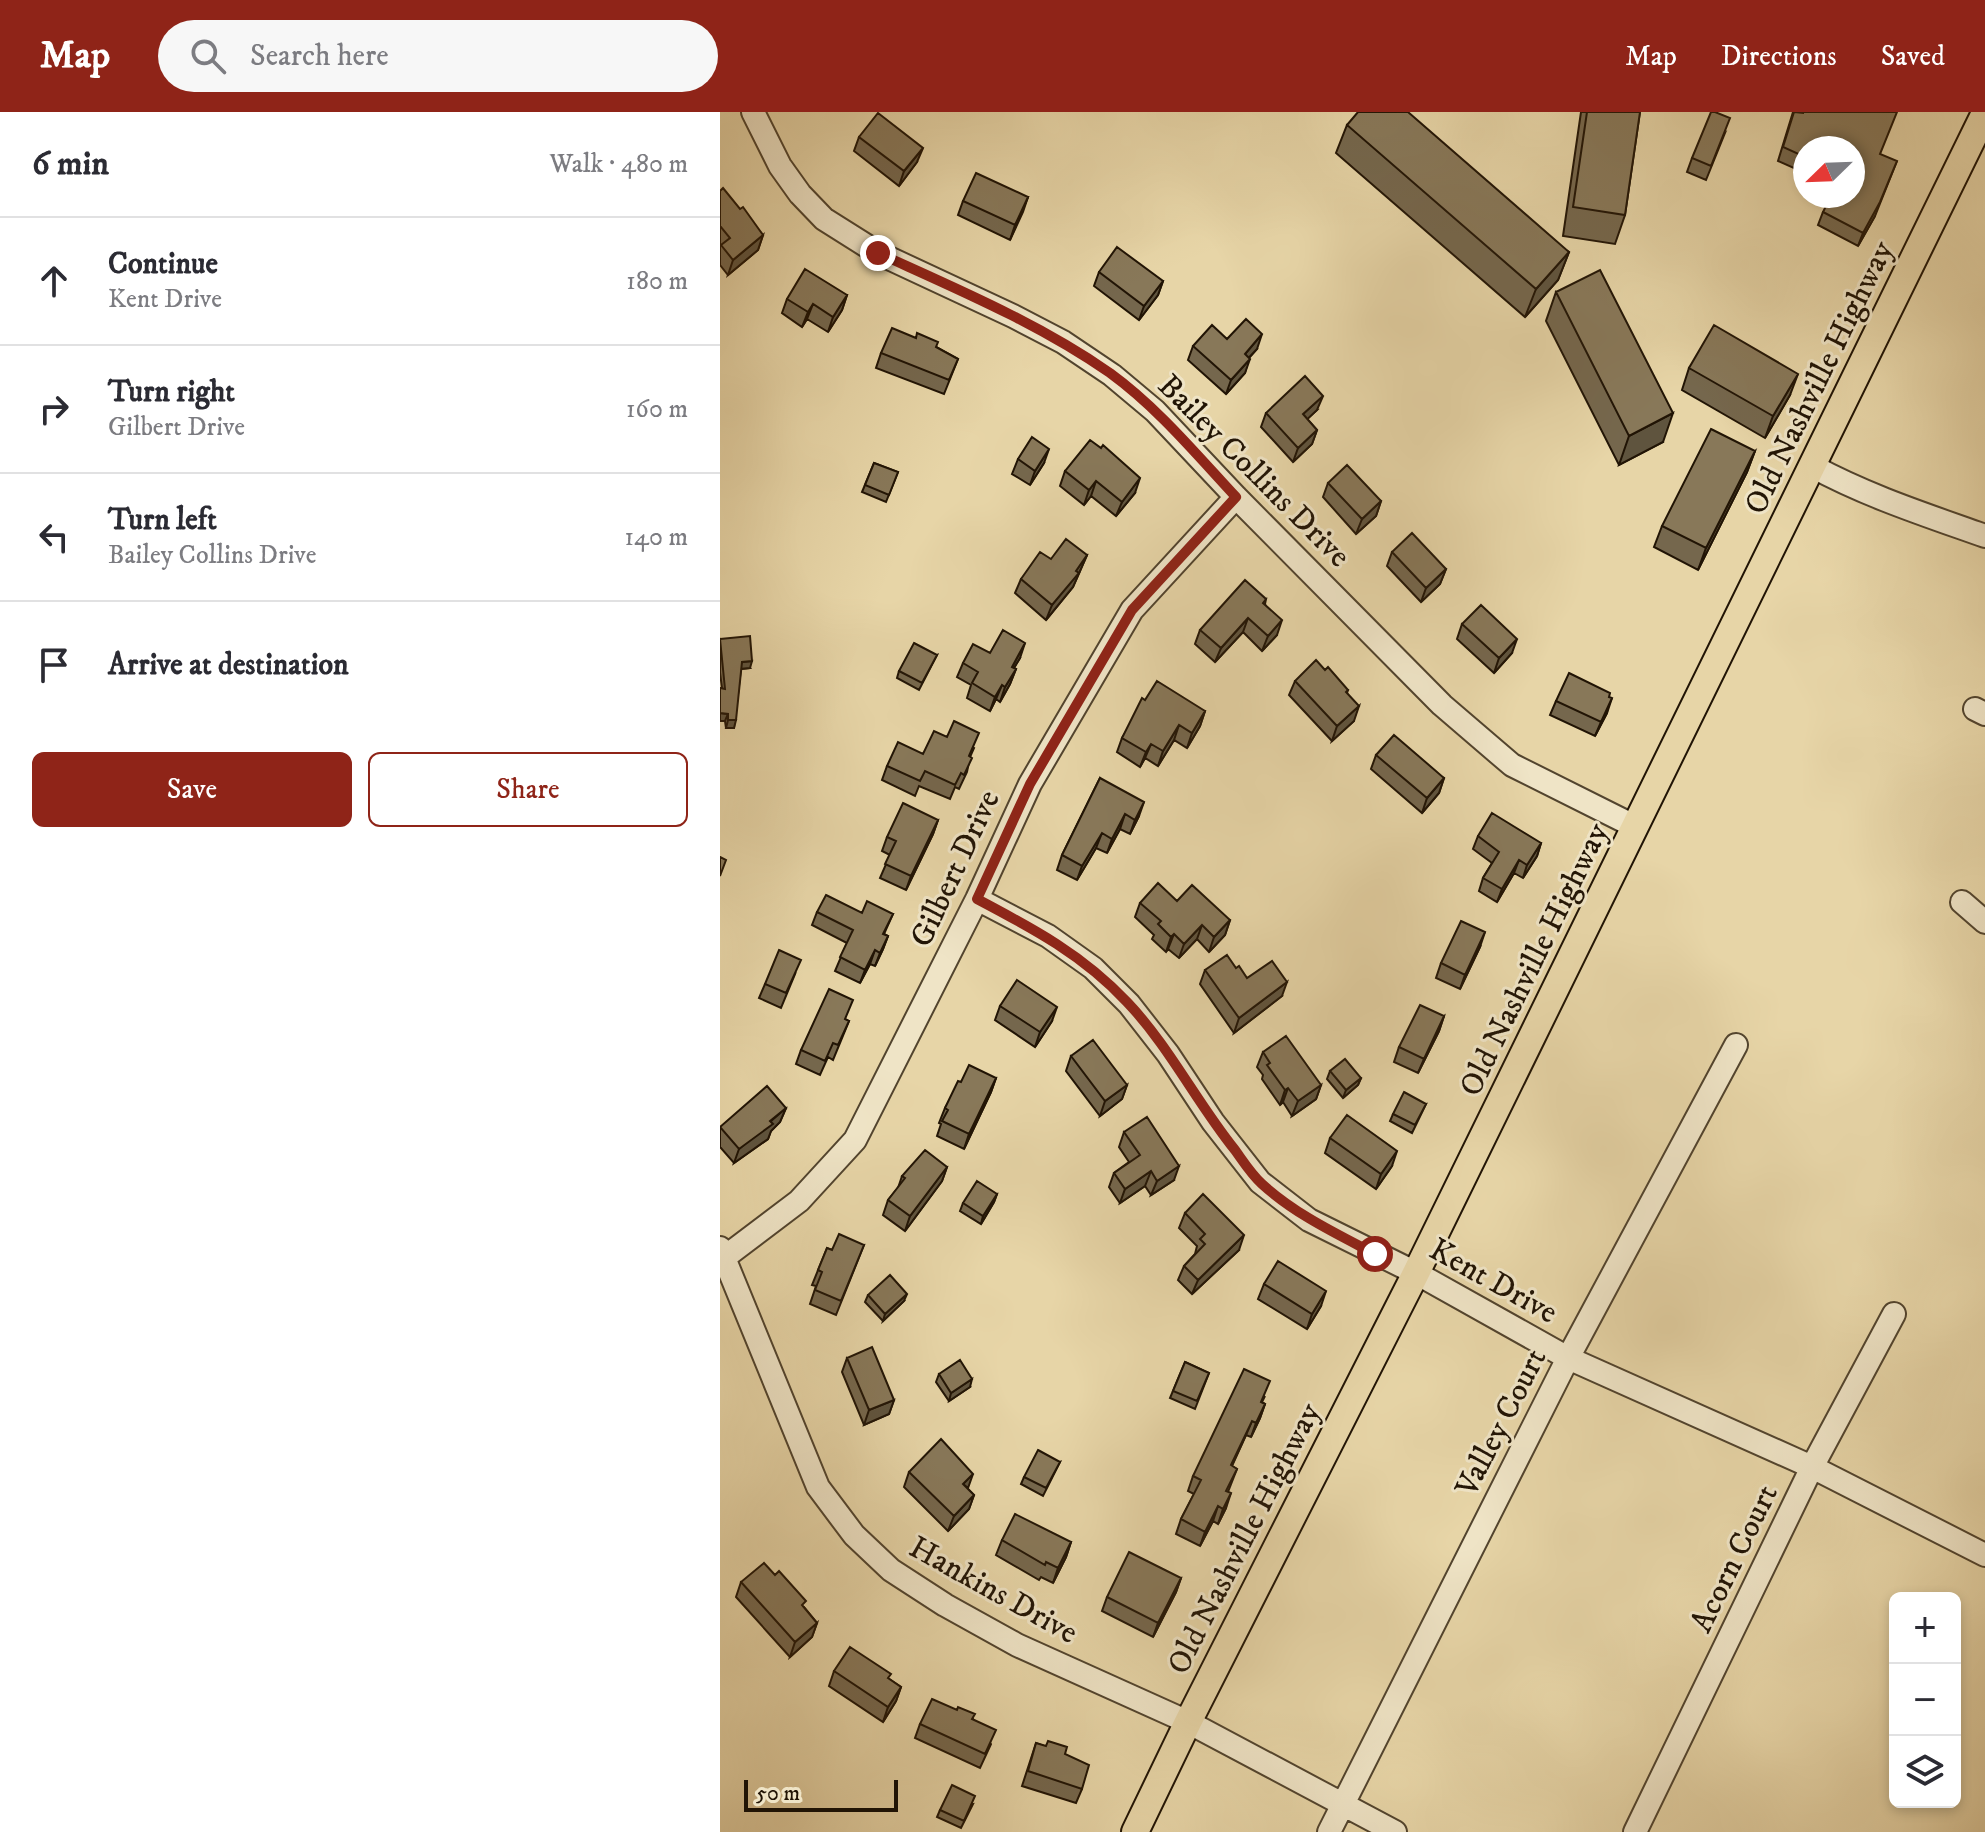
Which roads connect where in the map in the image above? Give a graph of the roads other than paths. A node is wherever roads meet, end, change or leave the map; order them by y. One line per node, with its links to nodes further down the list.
1 (753, 112): 4 (street, Bailey Collins Drive)
2 (1985, 113): 3 (main road, Old Nashville Highway)
3 (1812, 466): 5 (street); 6 (main road, Old Nashville Highway)
4 (1236, 497): 6 (street, Bailey Collins Drive); 7 (street, Gilbert Drive)
5 (1985, 536)
6 (1636, 827): 12 (main road, Old Nashville Highway)
7 (977, 899): 11 (street, Gilbert Drive); 12 (street, Kent Drive)
8 (1962, 902): 9 (street)
9 (1985, 922)
10 (1736, 1045): 14 (street, Valley Court)
11 (722, 1252): 17 (street, Hankins Drive)
12 (1416, 1273): 14 (street, Kent Drive); 17 (main road, Old Nashville Highway)
13 (1894, 1314): 15 (street, Acorn Court)
14 (1568, 1358): 15 (street, Kent Drive); 18 (street, Valley Court)
15 (1812, 1467): 16 (street, Kent Drive); 22 (street, Acorn Court)
16 (1985, 1555)
17 (1188, 1722): 18 (street, Hankins Drive); 19 (main road, Old Nashville Highway)
18 (1343, 1804): 20 (street, Valley Court); 21 (street, Hankins Drive)
19 (1135, 1832)
20 (1329, 1832)
21 (1395, 1832)
22 (1635, 1832)

